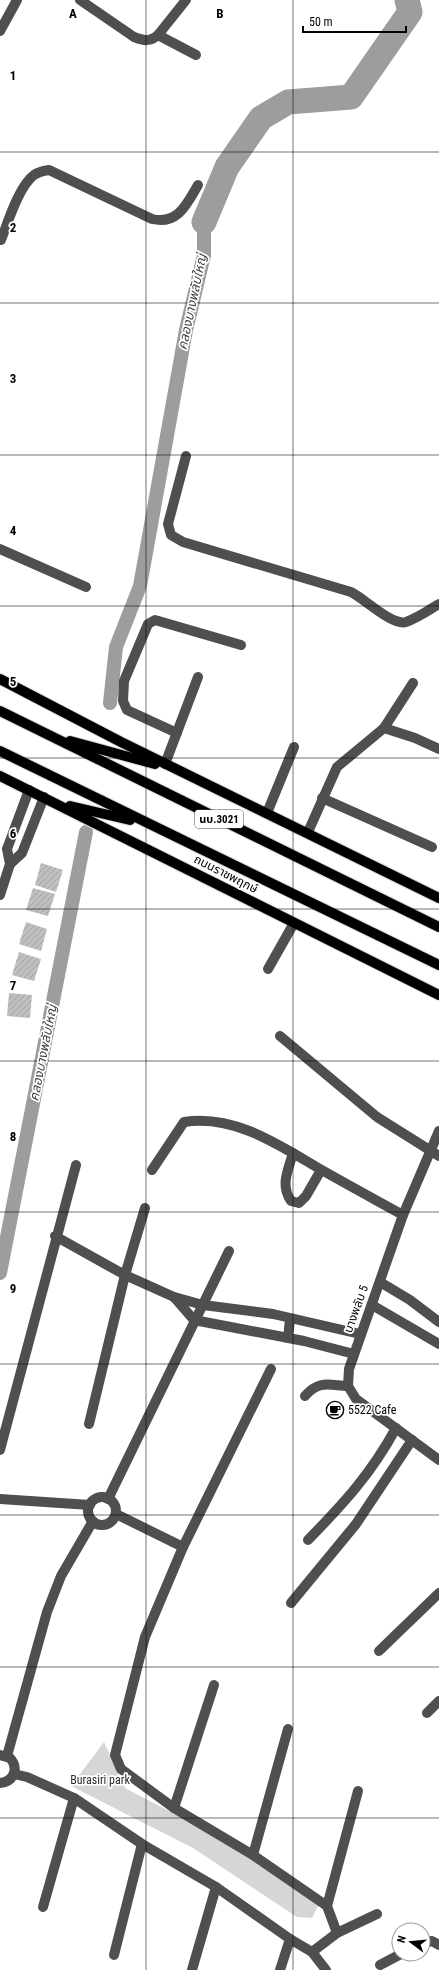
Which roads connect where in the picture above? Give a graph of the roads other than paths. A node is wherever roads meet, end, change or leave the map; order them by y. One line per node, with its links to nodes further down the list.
1 (17, 0): 4 (street)
2 (80, 0): 5 (street)
3 (186, 0): 5 (street)
4 (0, 31)
5 (158, 36): 6 (street)
6 (196, 55)
7 (198, 185): 8 (street)
8 (0, 241)
9 (186, 456): 12 (street)
10 (0, 549): 11 (street)
11 (86, 587)
12 (439, 604)
13 (241, 644): 19 (street)
14 (198, 676): 19 (street)
15 (0, 679): 24 (main road, นบ.3021)
16 (413, 683): 18 (street)
17 (0, 711): 20 (main road, นบ.3021)
18 (384, 728): 22 (street); 29 (street)
19 (177, 733): 24 (street)
20 (45, 734): 25 (main road); 39 (main road, นบ.3021)
21 (294, 747): 31 (street)
22 (439, 749)
23 (0, 751): 32 (main road, ถนนราชพฤกษ์ / นบ.3021)
24 (165, 764): 25 (main road, นบ.3021)
25 (176, 770): 31 (main road, นบ.3021)
26 (0, 776): 27 (main road, ถนนราชพฤกษ์)
27 (29, 790): 28 (main road, ถนนราชพฤกษ์); 35 (street)
28 (44, 797): 30 (main road, ถนนราชพฤกษ์); 35 (street)
29 (322, 798): 33 (street); 34 (street)
30 (55, 802): 32 (main road); 38 (main road, ถนนราชพฤกษ์)
31 (267, 813): 33 (main road, นบ.3021)
32 (150, 825): 40 (main road, ถนนราชพฤกษ์ / นบ.3021)
33 (308, 832): 37 (main road, นบ.3021)
34 (432, 847)
35 (10, 864): 36 (street)
36 (0, 895)
37 (439, 898)
38 (294, 923): 41 (street); 42 (main road, ถนนราชพฤกษ์)
39 (439, 927)
40 (439, 965)
41 (268, 969)
42 (439, 995)
43 (280, 1036): 45 (street)
44 (439, 1131): 45 (street, บางพลับ 5)
45 (430, 1150): 47 (street); 52 (street, บางพลับ 5)
46 (293, 1153): 49 (street); 50 (street); 50 (street)
47 (439, 1156)
48 (76, 1165): 53 (street)
49 (152, 1170)
50 (321, 1170): 52 (street)
51 (145, 1208): 55 (street)
52 (403, 1215): 56 (street, บางพลับ 5)
53 (56, 1236): 55 (street); 73 (street)
54 (229, 1251): 59 (street)
55 (126, 1274): 57 (street); 70 (street)
56 (380, 1282): 58 (street, บางพลับ 5); 62 (street)
57 (174, 1297): 59 (street); 61 (street)
58 (372, 1304): 63 (street, บางพลับ 5); 65 (street)
59 (203, 1305): 60 (street); 61 (street)
60 (290, 1319): 63 (street); 64 (street)
61 (194, 1320): 64 (street); 76 (street)
62 (439, 1322)
63 (360, 1334): 66 (street, บางพลับ 5)
64 (288, 1338): 66 (street)
65 (439, 1344)
66 (354, 1354): 68 (street, บางพลับ 5)
67 (271, 1369): 81 (street)
68 (348, 1386): 69 (street); 71 (street)
69 (305, 1396)
70 (89, 1424)
71 (396, 1428): 72 (street); 80 (street)
72 (412, 1440): 74 (street); 83 (street)
73 (0, 1450)
74 (439, 1460)
75 (0, 1499): 77 (street)
76 (108, 1499): 77 (street); 78 (street)
77 (90, 1505): 79 (street)
78 (116, 1514): 79 (street); 81 (street)
79 (93, 1522): 89 (street)
80 (308, 1540)
81 (183, 1547): 94 (street)
82 (439, 1592): 84 (street)
83 (291, 1603)
84 (379, 1651)
85 (214, 1685): 94 (street)
86 (439, 1702): 87 (street)
87 (427, 1713)
88 (288, 1729): 96 (street)
89 (3, 1756): 90 (street)
90 (14, 1774): 91 (street); 93 (street)
91 (0, 1782)
92 (358, 1791): 98 (street)
93 (74, 1798): 95 (street); 99 (street)
94 (174, 1808): 96 (street)
95 (142, 1844): 97 (street); 104 (street)
96 (253, 1855): 98 (street)
97 (216, 1887): 102 (street); 107 (street)
98 (327, 1906): 101 (street)
99 (43, 1907)
100 (377, 1914): 101 (street)
101 (337, 1933): 103 (street)
102 (290, 1938): 103 (street); 108 (street)
103 (312, 1952): 109 (street)
104 (114, 1955)
105 (391, 1959): 106 (street)
106 (380, 1965)
107 (192, 1970)
108 (280, 1970)
109 (326, 1970)

